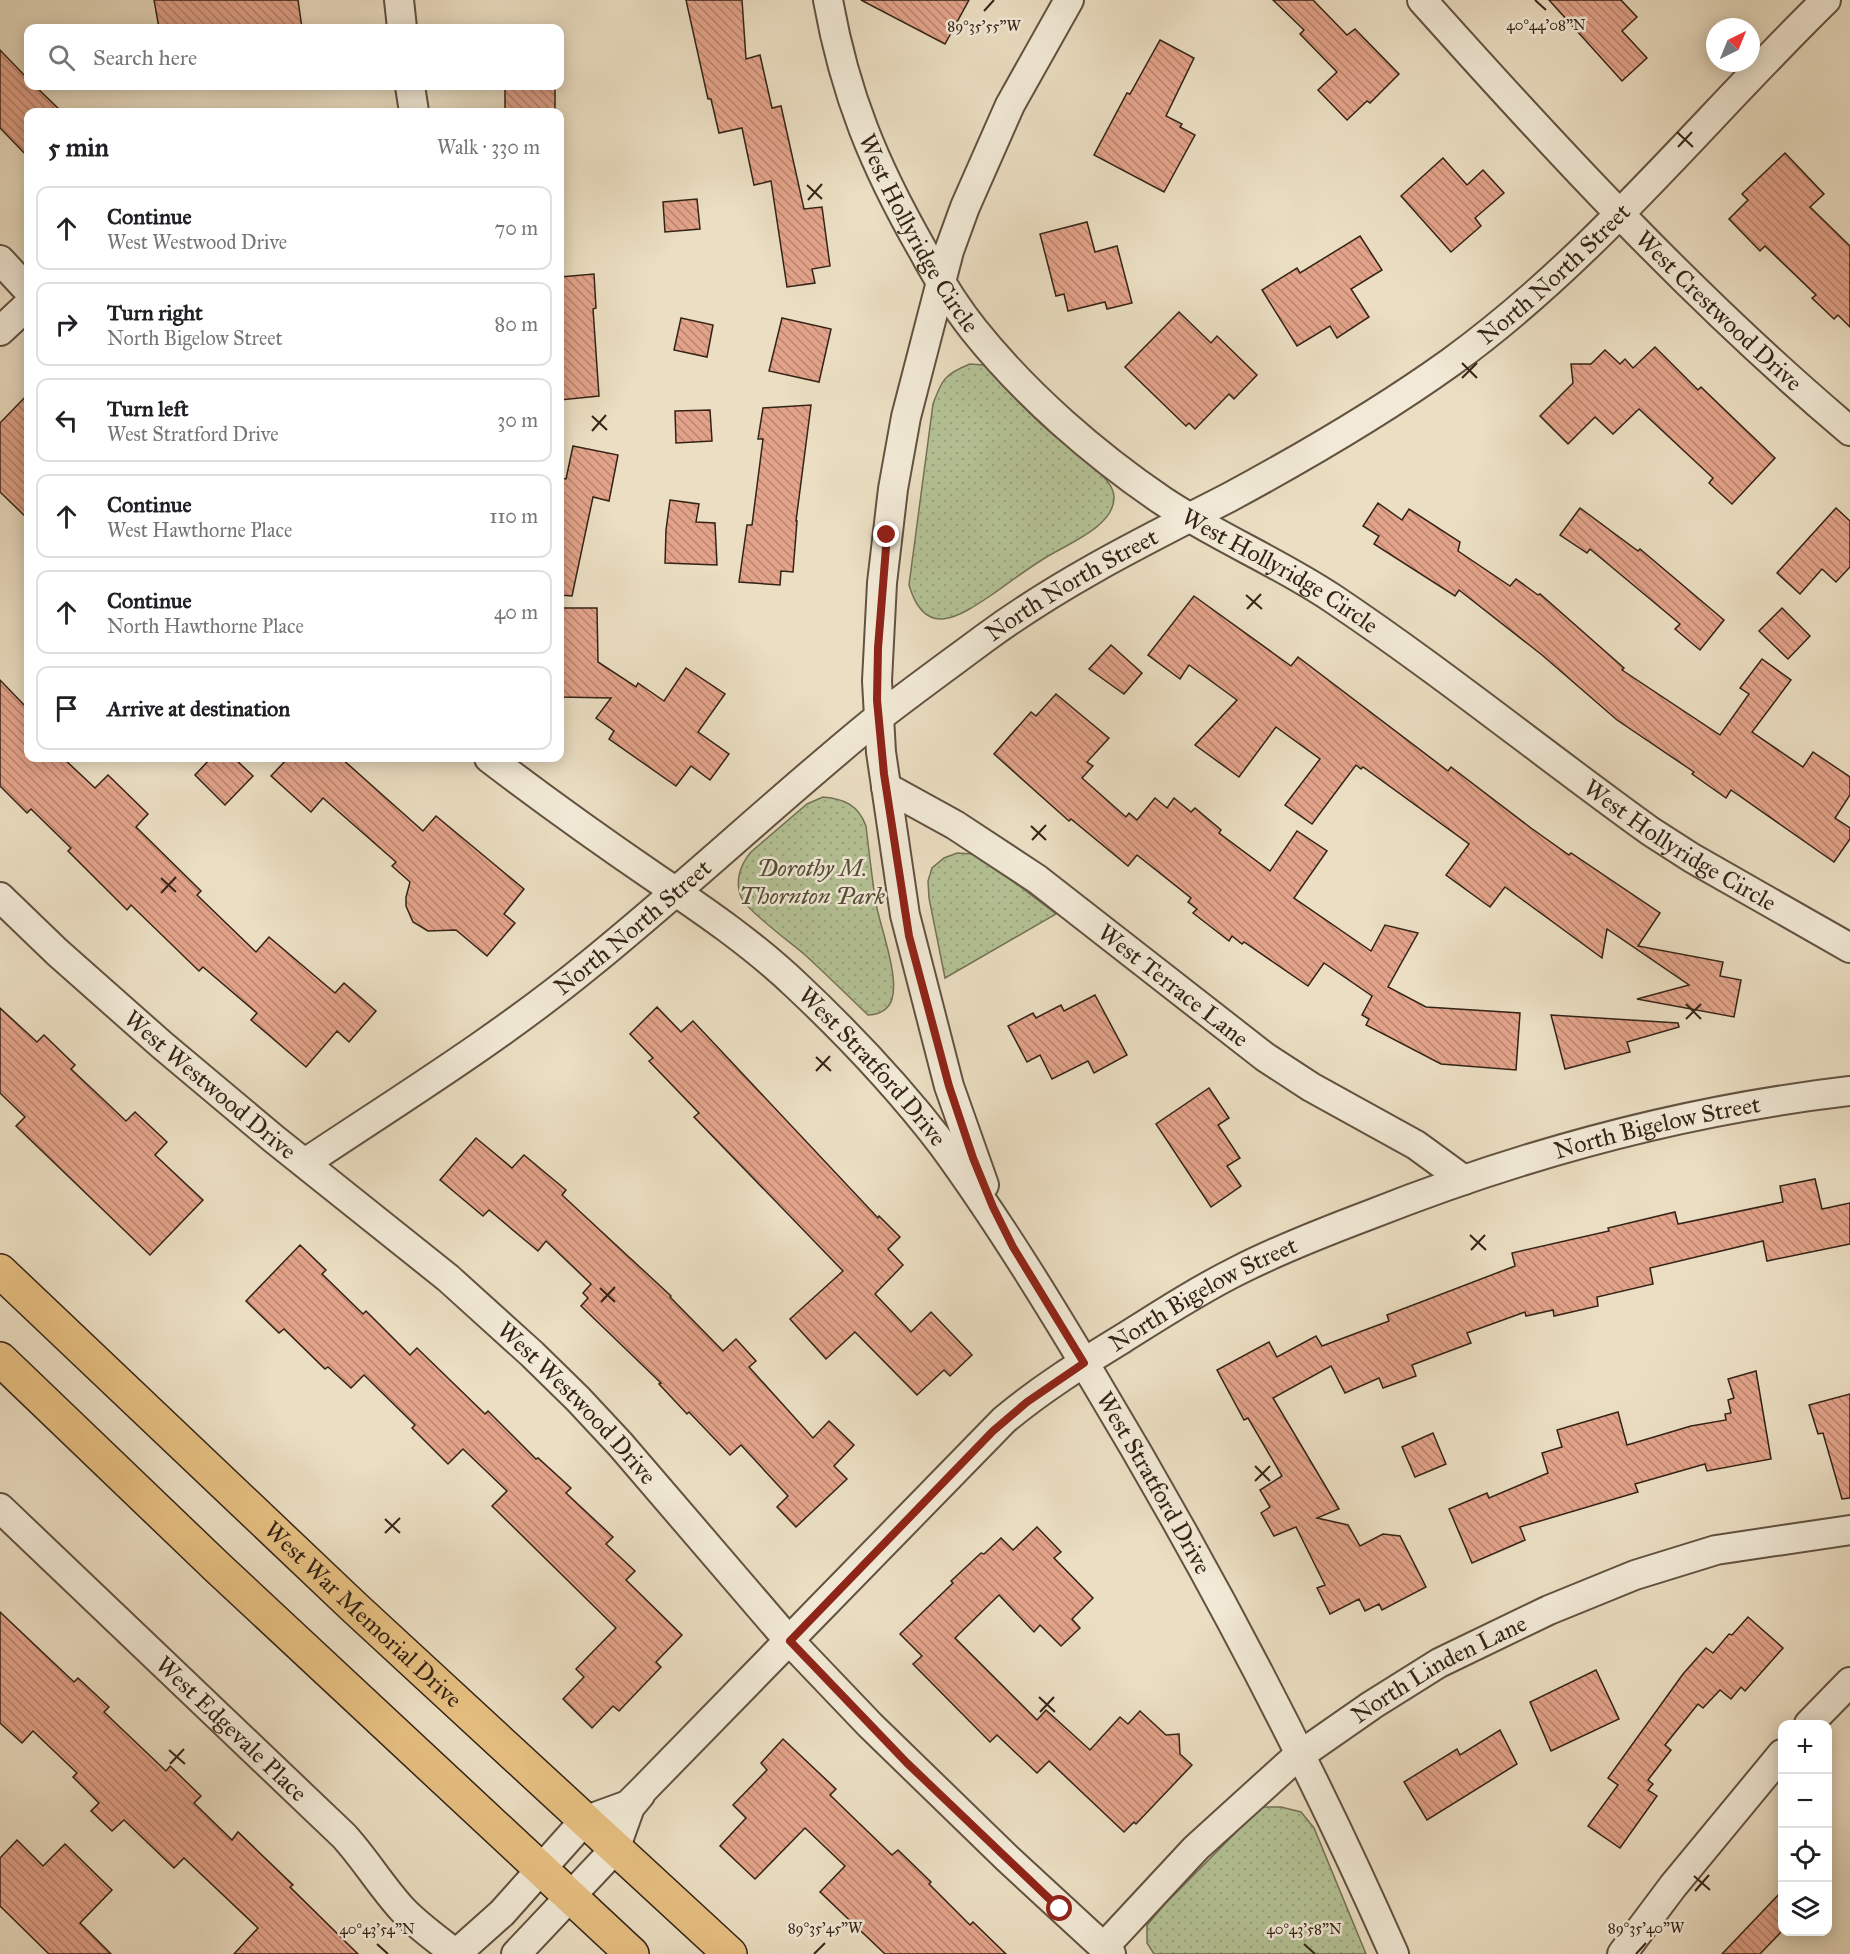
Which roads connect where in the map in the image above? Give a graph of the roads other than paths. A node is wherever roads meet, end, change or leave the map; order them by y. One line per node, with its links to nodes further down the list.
1 (399, 0): 6 (street)
2 (828, 0): 11 (street, West Hollyridge Circle)
3 (1069, 0): 11 (street)
4 (1422, 0): 9 (street, West Crestwood Drive)
5 (1826, 0): 9 (street, North North Street)
6 (402, 24)
7 (411, 90): 8 (street)
8 (413, 108)
9 (1619, 213): 15 (street, West Crestwood Drive); 16 (street, North North Street)
10 (0, 260): 12 (street)
11 (941, 281): 16 (street, West Hollyridge Circle); 17 (street)
12 (24, 286)
13 (24, 309): 14 (street)
14 (0, 332)
15 (1850, 431)
16 (1189, 517): 17 (street, North North Street); 22 (street, West Hollyridge Circle)
17 (879, 718): 19 (street); 20 (street, North North Street)
18 (494, 762): 20 (street, West Stratford Drive)
19 (886, 787): 25 (street, West Terrace Lane); 26 (street)
20 (677, 891): 24 (street, North North Street); 26 (street, West Stratford Drive)
21 (0, 897): 24 (street, West Westwood Drive)
22 (1850, 948)
23 (1850, 1091): 25 (street, North Bigelow Street)
24 (305, 1163): 32 (street, West Westwood Drive)
25 (1464, 1180): 29 (street, North Bigelow Street)
26 (1013, 1247): 29 (street, West Stratford Drive)
27 (0, 1271): 38 (highway, West War Memorial Drive)
28 (0, 1359): 40 (highway)
29 (1084, 1363): 32 (street, North Bigelow Street); 35 (street, West Stratford Drive)
30 (0, 1508): 43 (street, West Edgevale Place)
31 (1850, 1530): 35 (street, North Linden Lane)
32 (790, 1641): 37 (street, North Bigelow Street); 42 (street, West Westwood Drive)
33 (1850, 1682): 34 (street)
34 (1814, 1720)
35 (1300, 1755): 42 (street, North Linden Lane); 47 (street, West Stratford Drive)
36 (1778, 1759): 48 (street)
37 (642, 1791): 38 (street, North Bigelow Street); 39 (street, North Bigelow Street)
38 (584, 1821): 39 (highway, West War Memorial Drive); 40 (street, North Bigelow Street)
39 (615, 1849): 41 (street, North Bigelow Street); 46 (highway, West War Memorial Drive)
40 (540, 1869): 41 (highway); 43 (street, North Bigelow Street)
41 (571, 1897): 44 (street, North Bigelow Street); 45 (highway)
42 (1107, 1951)
43 (456, 1954)
44 (516, 1954)
45 (632, 1954)
46 (730, 1954)
47 (1394, 1954)
48 (1623, 1954)

